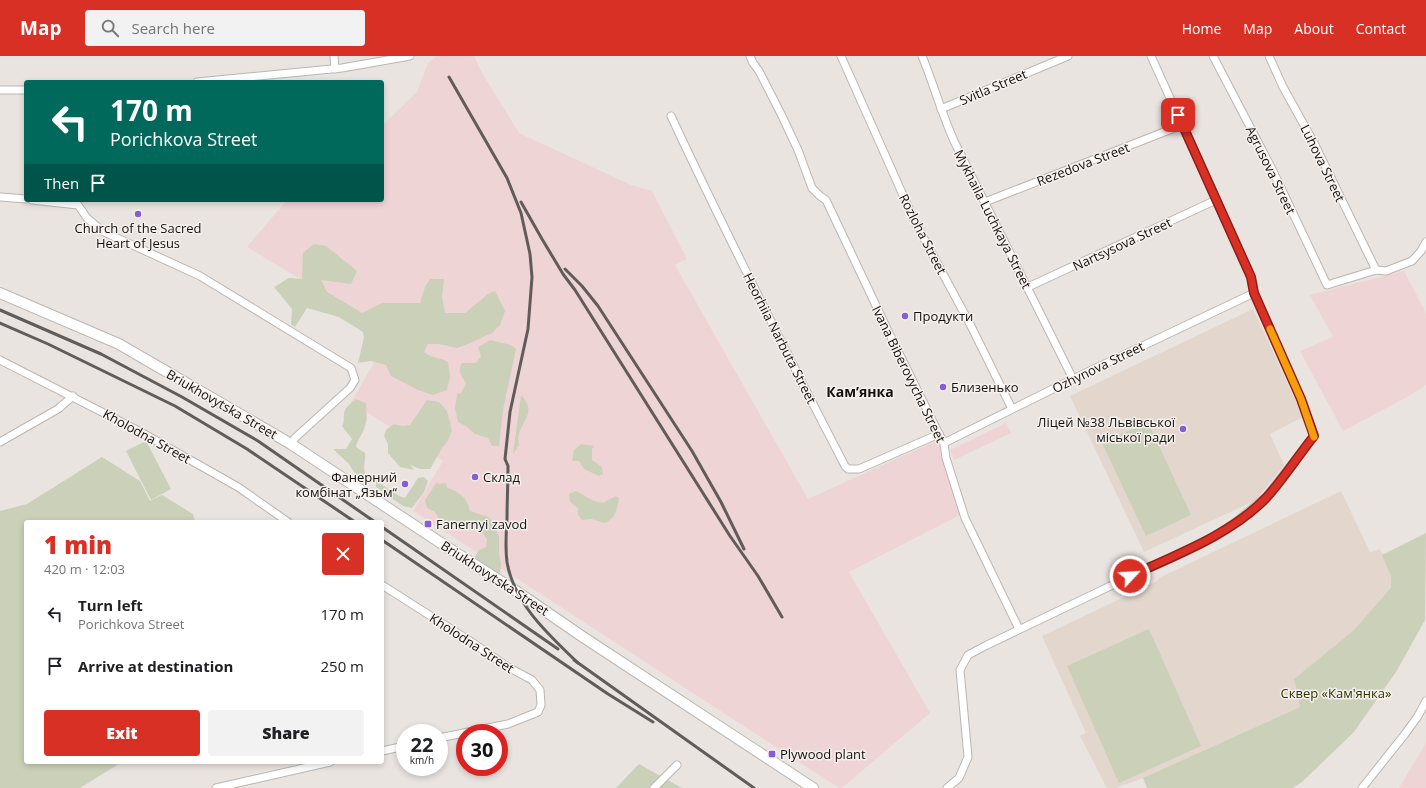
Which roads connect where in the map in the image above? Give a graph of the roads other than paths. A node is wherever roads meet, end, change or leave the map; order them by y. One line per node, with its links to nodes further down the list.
1 (334, 56): 10 (street)
2 (410, 56): 10 (street)
3 (750, 56): 32 (street, Ivana Biberovycha Street)
4 (841, 56): 31 (street, Rozloha Street)
5 (922, 56): 14 (street, Mykhaila Luchkaya Street)
6 (1068, 56): 14 (street, Svitla Street)
7 (1151, 56): 16 (street)
8 (1213, 56): 24 (street, Agrusova Street)
9 (1269, 56): 24 (street, Luhova Street)
10 (335, 69): 11 (street)
11 (226, 80)
12 (0, 90): 13 (street)
13 (24, 90)
14 (941, 109): 21 (street, Mykhaila Luchkaya Street)
15 (671, 116): 32 (street, Heorhiia Narbuta Street)
16 (1182, 125): 19 (street); 21 (street, Rezedova Street)
17 (0, 196): 18 (street)
18 (24, 199)
19 (1216, 200): 25 (street, Nartsysova Street); 27 (street)
20 (64, 202): 22 (street)
21 (985, 202): 25 (street, Mykhaila Luchkaya Street)
22 (80, 203): 35 (street)
23 (1426, 242): 24 (street)
24 (1376, 270)
25 (1028, 287): 29 (street, Mykhaila Luchkaya Street)
26 (0, 293): 35 (main road, Briukhovytska Street)
27 (1254, 293): 29 (street, Ozhynova Street); 38 (street)
28 (0, 360): 30 (street, Kholodna Street)
29 (1074, 379): 31 (street, Ozhynova Street)
30 (73, 396): 33 (street); 36 (street, Kholodna Street)
31 (1012, 409): 34 (street, Ozhynova Street)
32 (939, 434): 34 (street, Ivana Biberovycha Street)
33 (0, 442)
34 (944, 443): 38 (street, Ivana Biberovycha Street)
35 (291, 444): 47 (main road, Briukhovytska Street)
36 (285, 520)
37 (384, 586): 40 (street, Kholodna Street)
38 (1019, 629): 48 (street)
39 (1426, 701): 49 (street)
40 (448, 736)
41 (396, 748): 42 (street)
42 (384, 751)
43 (321, 764): 45 (street)
44 (678, 765): 46 (street)
45 (216, 788)
46 (654, 788)
47 (813, 788)
48 (947, 788)
49 (1362, 788)

